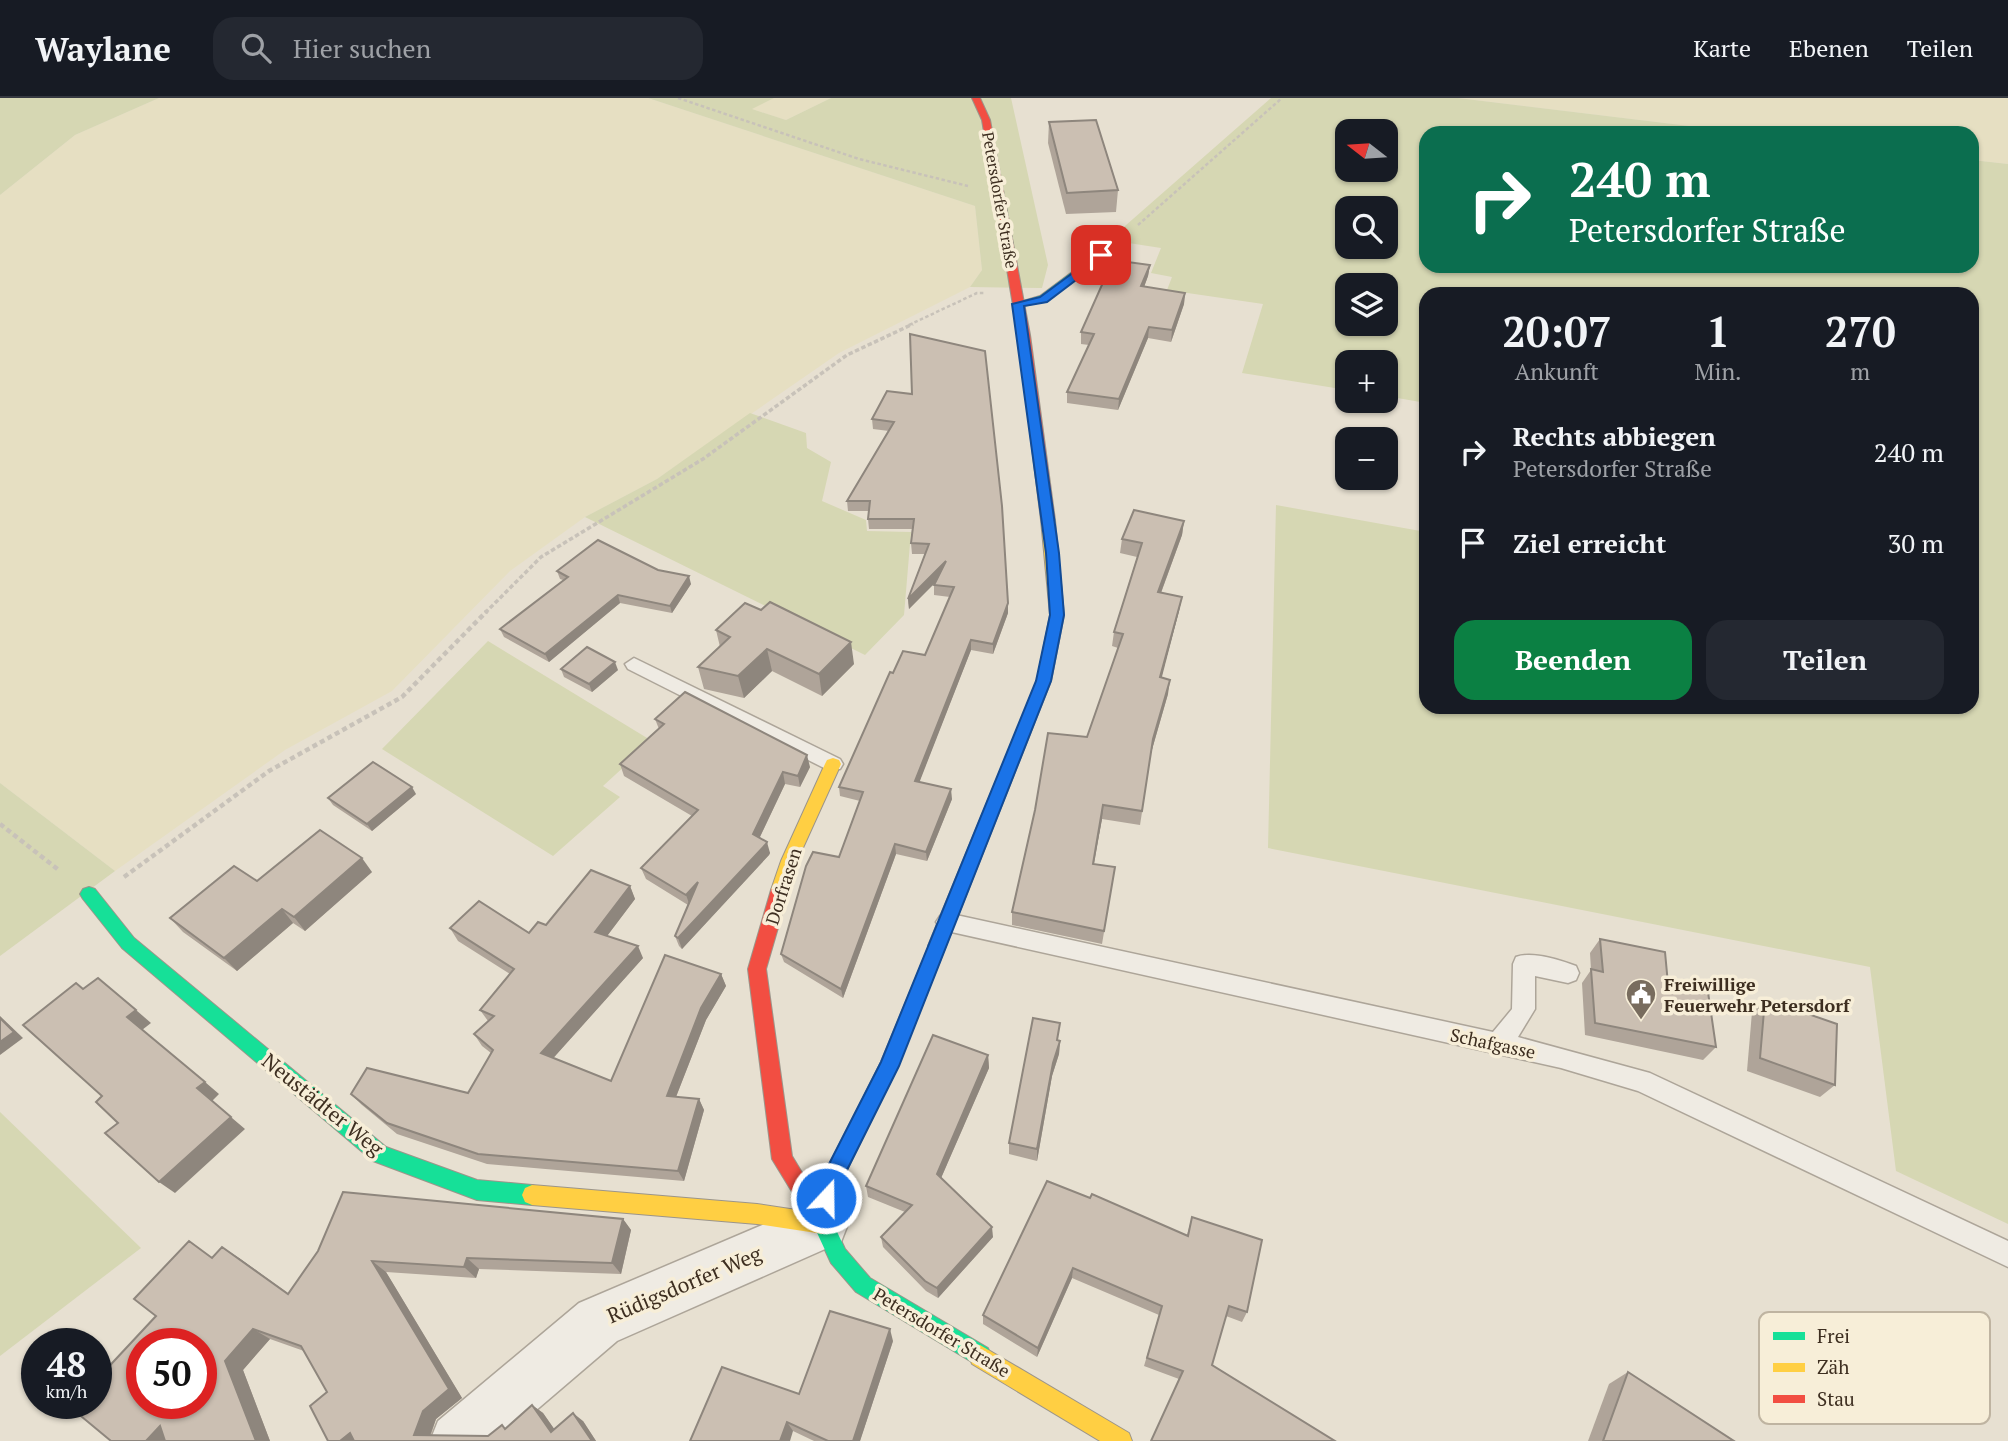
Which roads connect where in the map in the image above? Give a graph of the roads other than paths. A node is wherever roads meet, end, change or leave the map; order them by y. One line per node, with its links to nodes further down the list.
1 (976, 98): 3 (main road, Petersdorfer Straße)
2 (1119, 242): 3 (main road)
3 (1017, 298): 7 (main road, Petersdorfer Straße)
4 (634, 664): 5 (lane, Dorfrasen)
5 (833, 764): 10 (main road, Dorfrasen)
6 (91, 897): 10 (main road, Neustädter Weg)
7 (947, 922): 9 (lane, Schafgasse); 10 (main road, Petersdorfer Straße)
8 (1568, 973): 9 (lane)
9 (1496, 1043): 11 (lane, Schafgasse)
10 (823, 1224): 12 (street, Rüdigsdorfer Weg); 13 (main road, Petersdorfer Straße)
11 (2008, 1254)
12 (458, 1441)
13 (1121, 1441)

